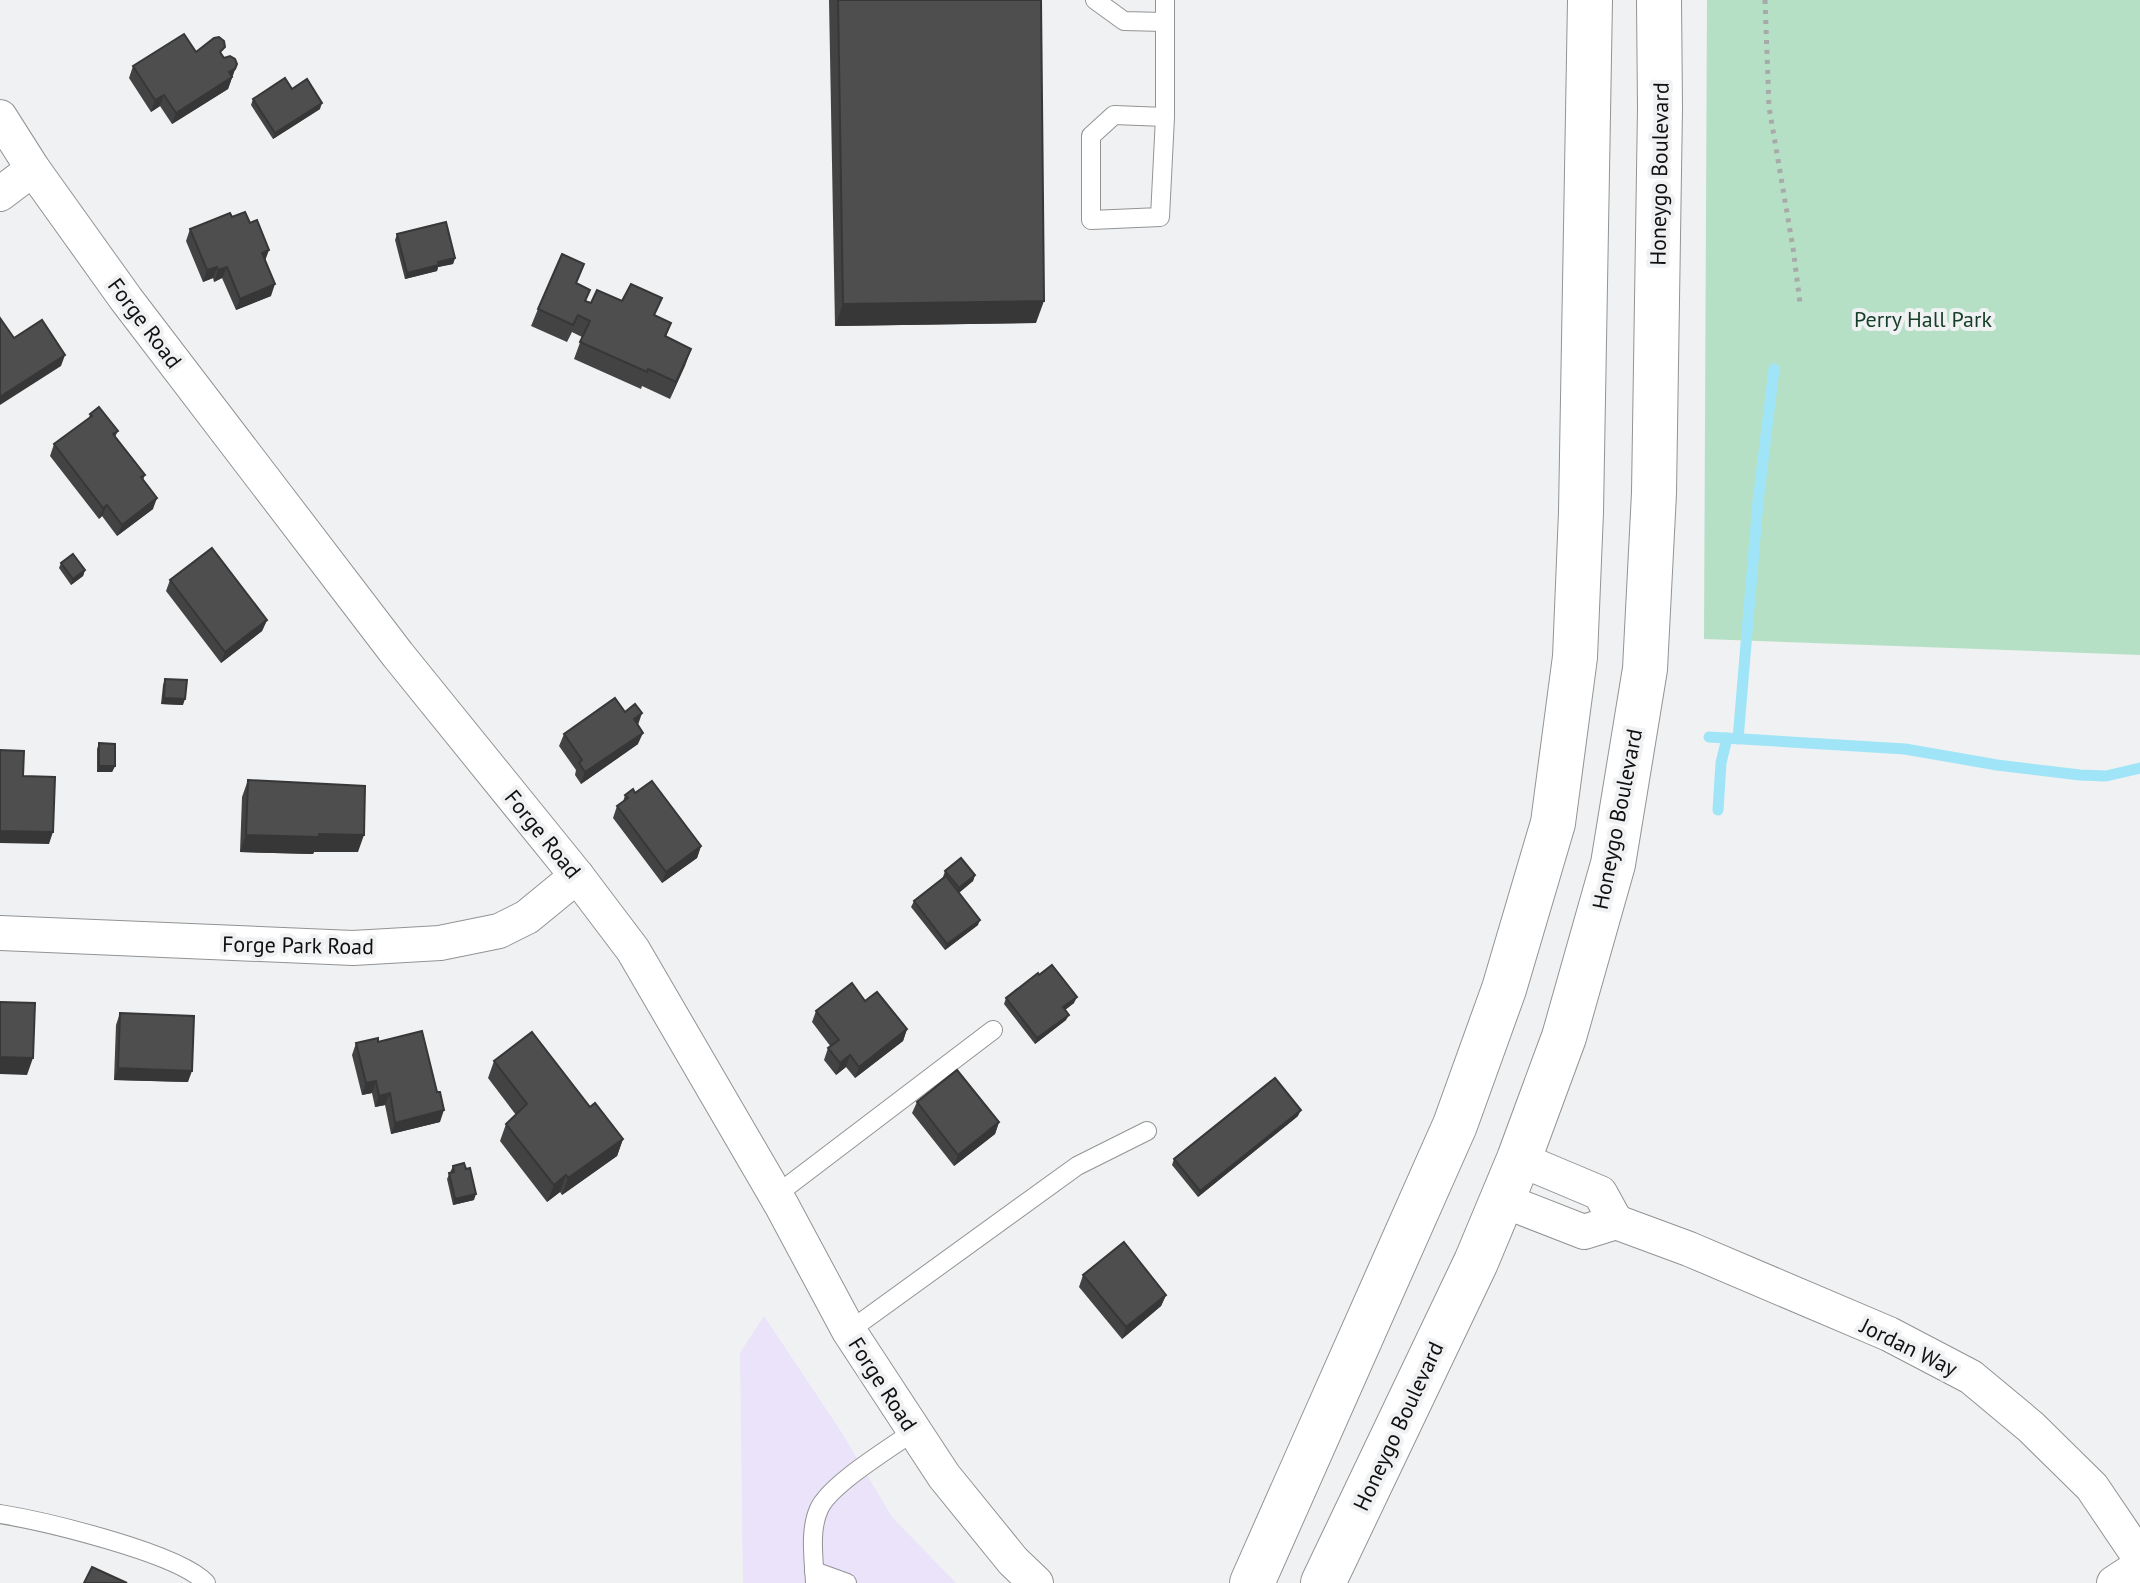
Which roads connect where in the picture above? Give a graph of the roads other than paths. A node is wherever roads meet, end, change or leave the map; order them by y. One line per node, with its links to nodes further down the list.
1 (1095, 0): 5 (lane)
2 (1165, 0): 5 (lane)
3 (1590, 0): 27 (main road)
4 (1659, 0): 14 (main road, Honeygo Boulevard)
5 (1164, 22): 7 (lane)
6 (0, 117): 8 (street, Forge Road)
7 (1165, 117): 7 (lane)
8 (33, 169): 9 (street); 10 (street, Forge Road)
9 (0, 194)
10 (577, 876): 11 (street, Forge Park Road); 15 (street, Forge Road)
11 (0, 933)
12 (993, 1030): 15 (lane)
13 (1147, 1131): 18 (lane)
14 (1519, 1159): 16 (main road, Honeygo Boulevard); 17 (street)
15 (776, 1195): 18 (street, Forge Road)
16 (1502, 1200): 17 (street); 28 (main road, Honeygo Boulevard)
17 (1616, 1222): 21 (street, Jordan Way)
18 (849, 1331): 19 (street, Forge Road)
19 (914, 1431): 23 (lane); 26 (street, Forge Road)
20 (0, 1514): 24 (lane)
21 (2140, 1558)
22 (2140, 1566): 29 (street)
23 (814, 1577): 25 (lane)
24 (206, 1583)
25 (847, 1583)
26 (1036, 1583)
27 (1252, 1583)
28 (1323, 1583)
29 (2114, 1583)

